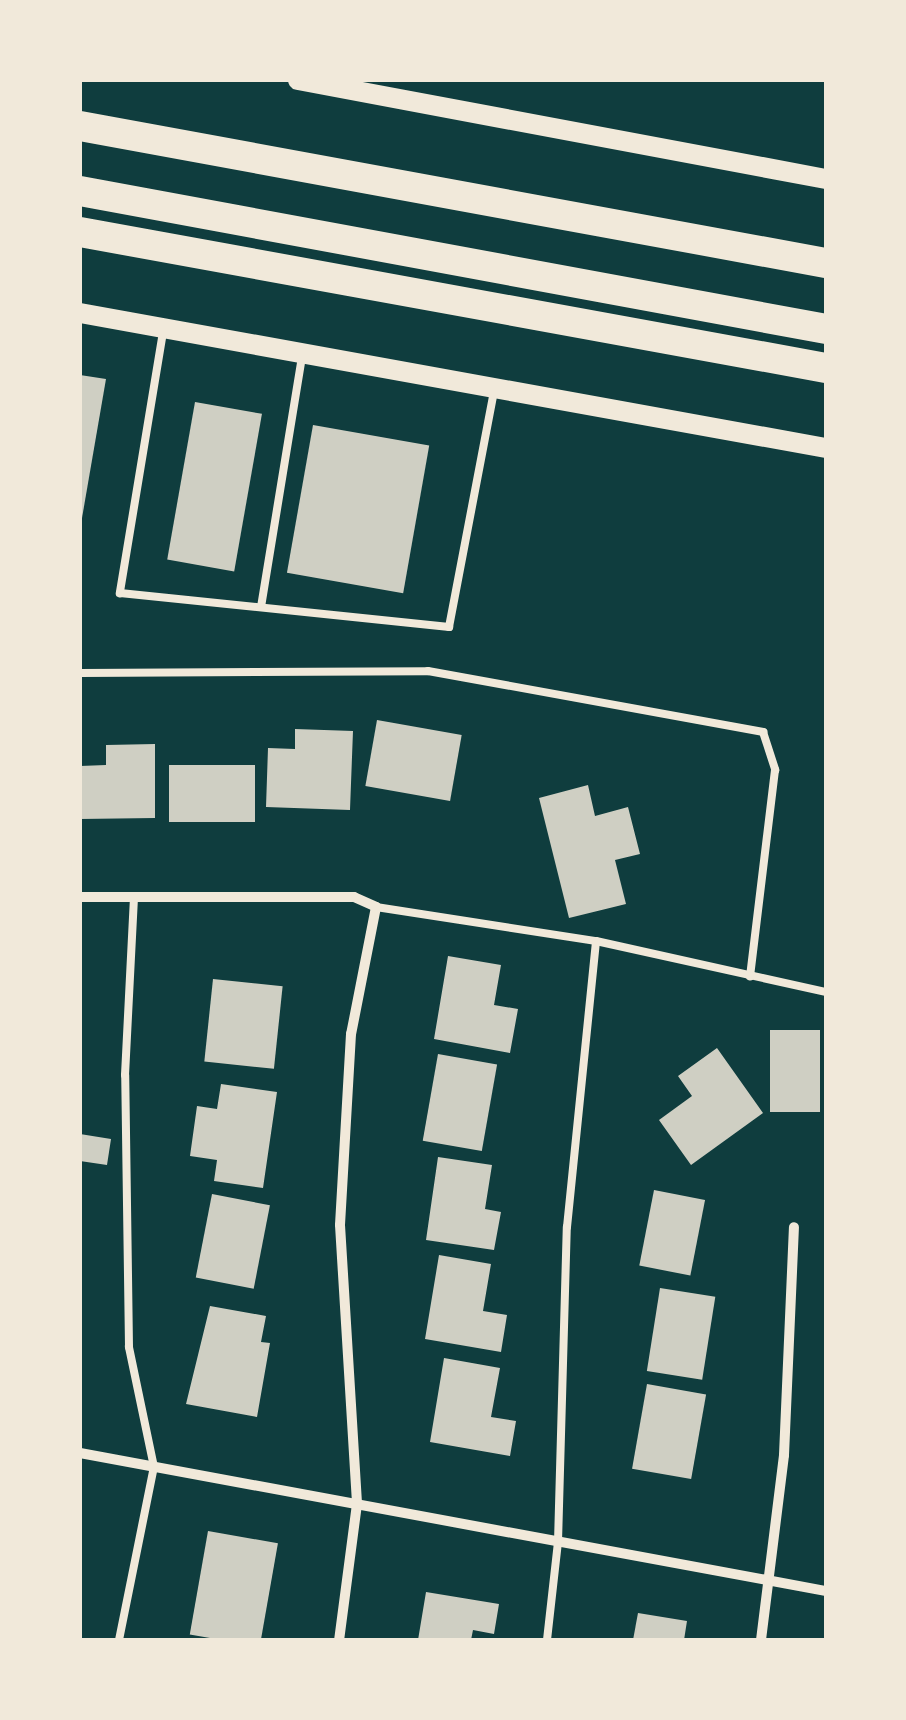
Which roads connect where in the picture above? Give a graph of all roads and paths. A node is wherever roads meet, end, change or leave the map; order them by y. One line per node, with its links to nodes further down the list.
1 (298, 80): 3 (main road)
2 (80, 126): 6 (highway)
3 (826, 179)
4 (80, 191): 9 (highway)
5 (80, 232): 11 (highway)
6 (826, 263)
7 (80, 313): 8 (main road)
8 (164, 328): 10 (main road); 14 (lane)
9 (826, 329)
10 (303, 352): 12 (main road); 14 (lane)
11 (826, 368)
12 (495, 387): 13 (main road); 14 (lane)
13 (826, 448)
14 (261, 608)
15 (80, 673): 20 (lane)
16 (80, 897): 17 (street)
17 (134, 898): 18 (street); 24 (lane)
18 (376, 906): 19 (lane); 25 (street)
19 (596, 942): 20 (lane); 26 (lane)
20 (750, 976): 21 (lane)
21 (826, 992)
22 (794, 1227): 27 (street)
23 (80, 1453): 24 (street)
24 (154, 1467): 25 (street); 29 (lane)
25 (356, 1504): 26 (street); 30 (street)
26 (558, 1542): 27 (street); 31 (lane)
27 (770, 1581): 28 (street); 32 (street)
28 (826, 1591)
29 (119, 1640)
30 (339, 1640)
31 (547, 1640)
32 (761, 1640)

